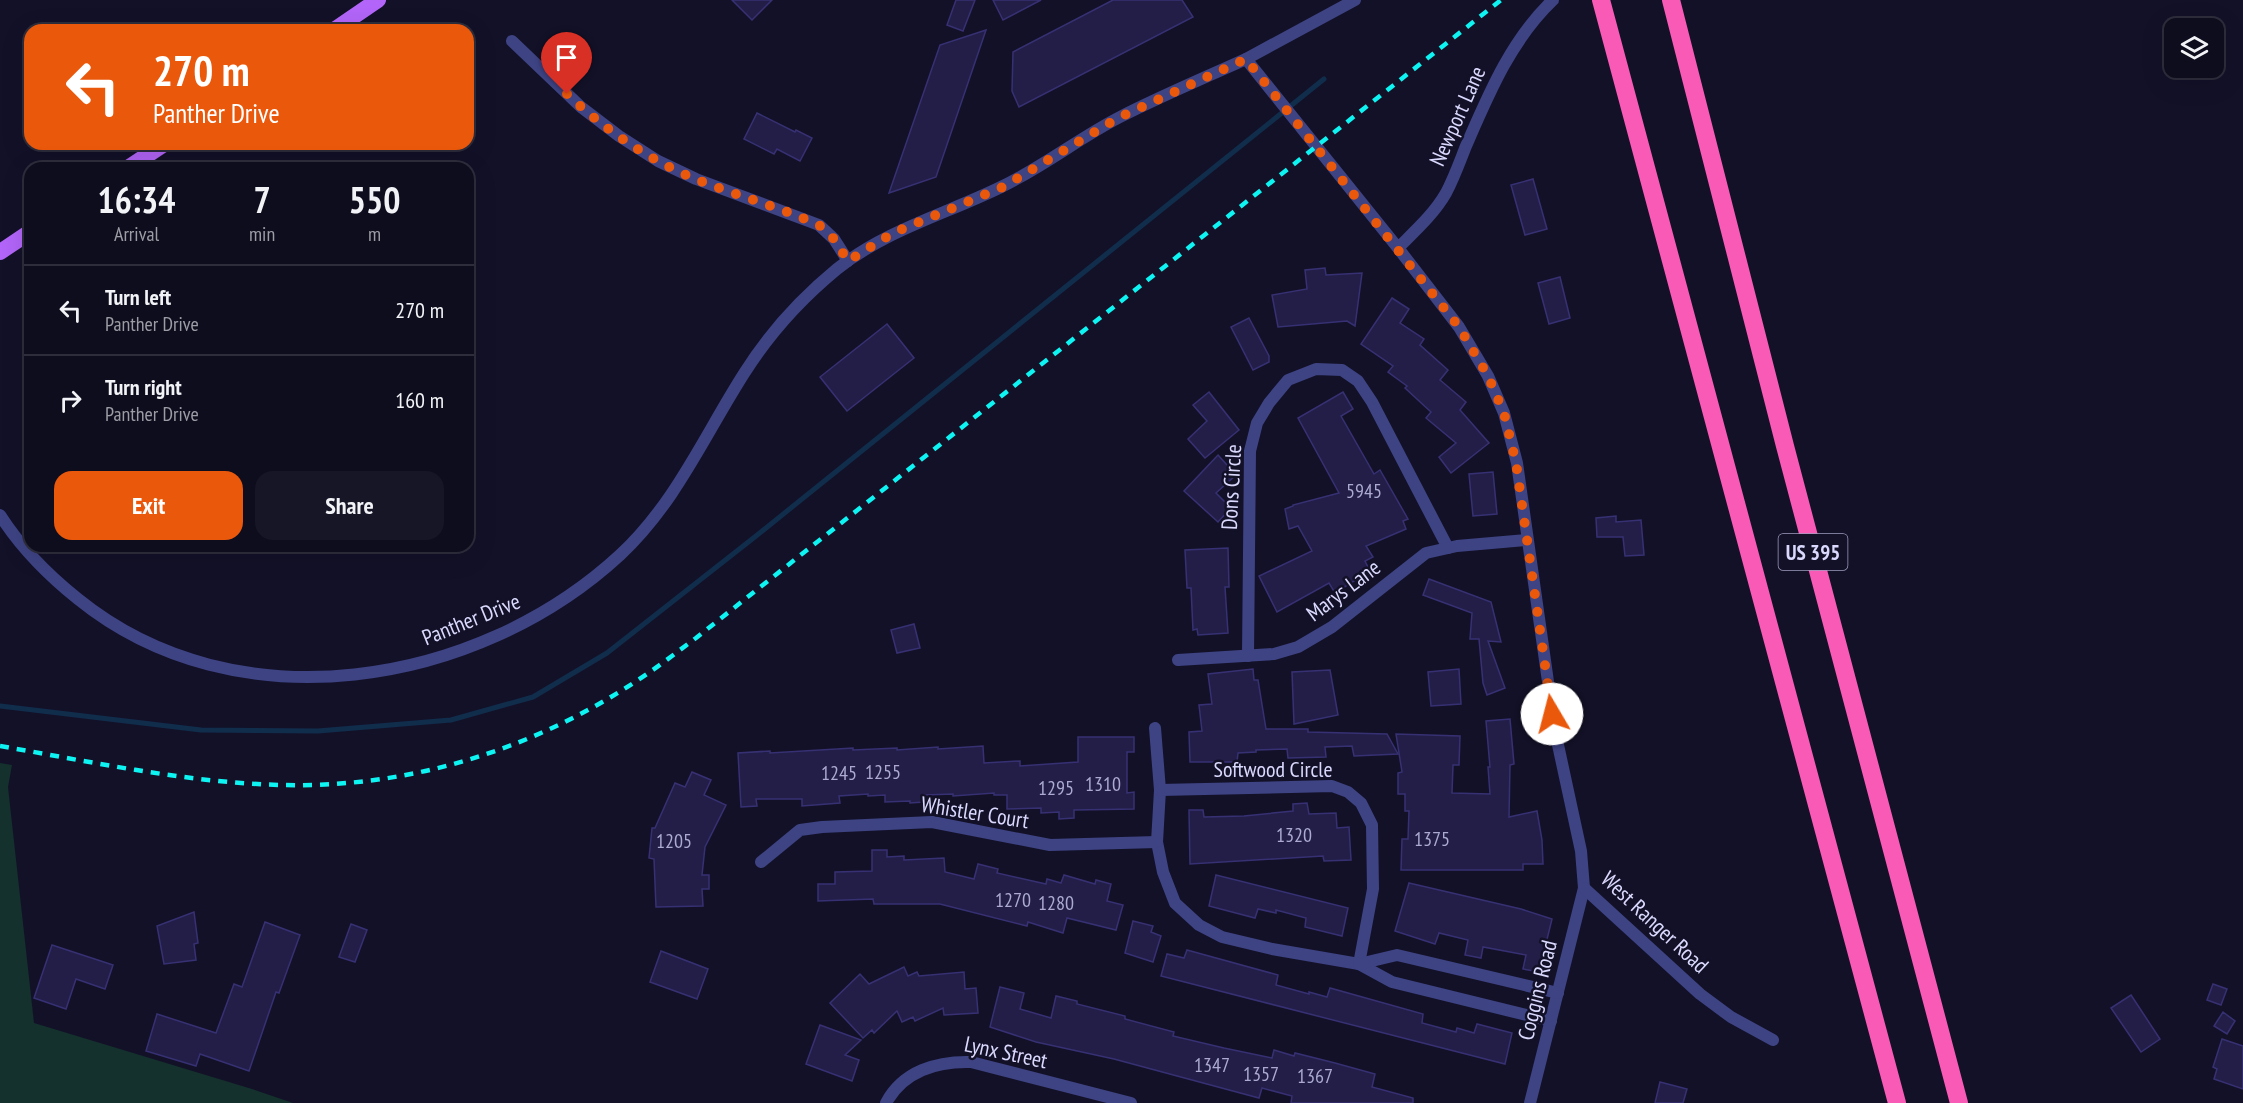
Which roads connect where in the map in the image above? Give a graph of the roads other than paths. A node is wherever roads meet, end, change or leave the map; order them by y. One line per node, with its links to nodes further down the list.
1 (378, 0): 6 (main road)
2 (1355, 0): 8 (street, Panther Drive)
3 (1553, 0): 12 (street, Newport Lane)
4 (1671, 0): 35 (highway, US 395)
5 (1603, 9): 34 (highway, US 395)
6 (343, 24)
7 (512, 40): 14 (street)
8 (1246, 59): 12 (street, West Ranger Road); 14 (street, Panther Drive)
9 (155, 150): 10 (main road)
10 (137, 162)
11 (24, 236): 13 (main road)
12 (1398, 248): 16 (street, West Ranger Road)
13 (0, 252)
14 (848, 261): 19 (street, Panther Drive)
15 (0, 515): 17 (street, Panther Drive)
16 (1527, 540): 18 (street, Marys Lane); 26 (street, West Ranger Road)
17 (24, 546)
18 (1448, 548): 20 (street, Marys Lane); 20 (street, Dons Circle)
19 (29, 552)
20 (1248, 656): 21 (street, Marys Lane)
21 (1178, 660)
22 (1155, 728): 23 (street)
23 (1160, 790): 24 (street); 27 (street, Softwood Circle)
24 (1157, 842): 25 (street, Whistler Court); 27 (street)
25 (761, 862)
26 (1584, 888): 28 (street, Coggins Road); 30 (street, West Ranger Road)
27 (1359, 964): 28 (street); 29 (street)
28 (1558, 993): 29 (street, Coggins Road)
29 (1551, 1021): 33 (street, Coggins Road)
30 (1773, 1040)
31 (886, 1103): 32 (street, Lynx Street)
32 (1131, 1103)
33 (1530, 1103)
34 (1897, 1103)
35 (1959, 1103)

